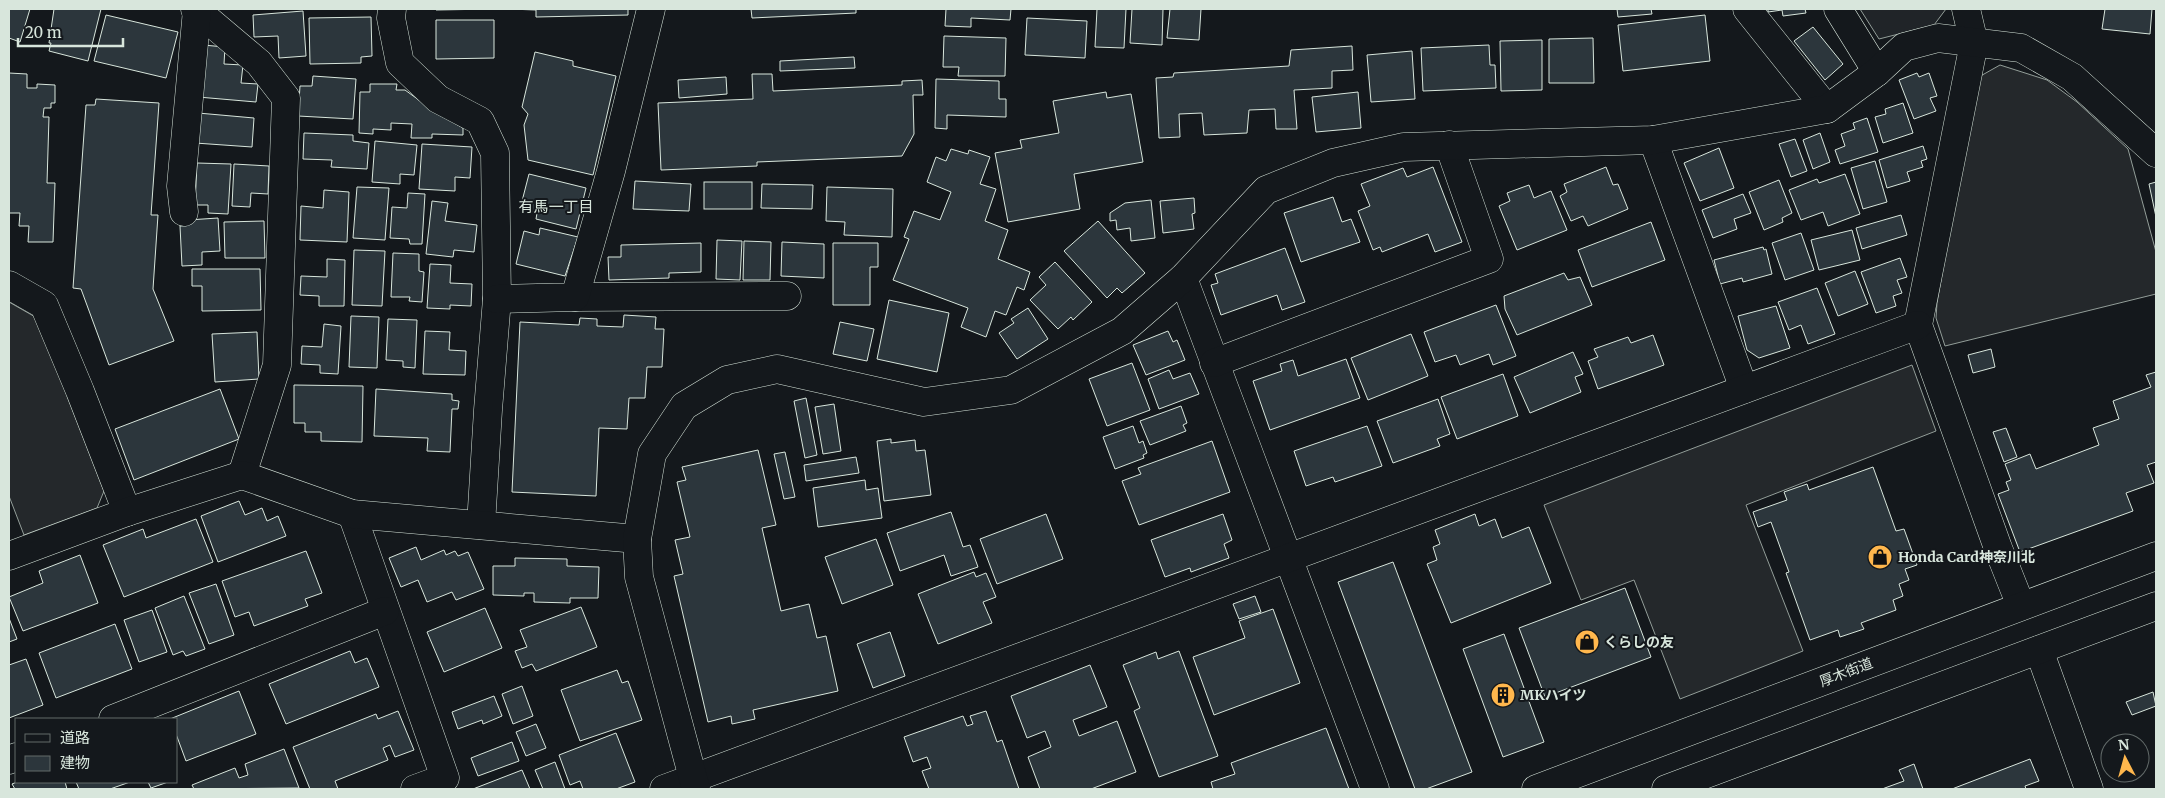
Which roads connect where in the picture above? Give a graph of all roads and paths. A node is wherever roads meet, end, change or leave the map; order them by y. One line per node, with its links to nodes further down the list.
1 (196, 9): 13 (main road); 22 (main road)
2 (392, 9): 18 (main road)
3 (651, 9): 17 (main road)
4 (1747, 9): 9 (main road)
5 (1838, 9): 8 (main road)
6 (1966, 9): 7 (main road)
7 (1974, 43): 8 (main road); 12 (main road); 19 (main road)
8 (1877, 72): 9 (main road)
9 (1827, 108): 10 (main road)
10 (1654, 140): 11 (main road); 21 (main road)
11 (1449, 145): 14 (main road); 20 (main road)
12 (2156, 153)
13 (184, 212)
14 (1183, 278): 20 (main road); 26 (main road)
15 (9, 286): 23 (main road)
16 (787, 296): 17 (main road)
17 (575, 297): 18 (main road)
18 (497, 299): 25 (main road)
19 (1918, 325): 21 (main road); 30 (main road)
20 (1214, 362): 29 (main road)
21 (1744, 389): 29 (main road)
22 (242, 475): 23 (main road); 24 (main road)
23 (127, 512): 27 (main road)
24 (352, 514): 25 (main road); 32 (main road)
25 (481, 525): 26 (main road)
26 (637, 539): 35 (main road)
27 (9, 556)
28 (2156, 556): 30 (main road, 厚木街道)
29 (1288, 560): 35 (main road); 38 (main road)
30 (2022, 606): 39 (main road, 厚木街道)
31 (2156, 606): 33 (main road)
32 (385, 611): 34 (main road); 36 (main road)
33 (2039, 650): 40 (main road); 41 (main road)
34 (116, 718)
35 (694, 784): 37 (main road)
36 (415, 789)
37 (664, 789)
38 (1374, 789)
39 (1536, 789)
40 (1666, 789)
41 (2089, 789)

